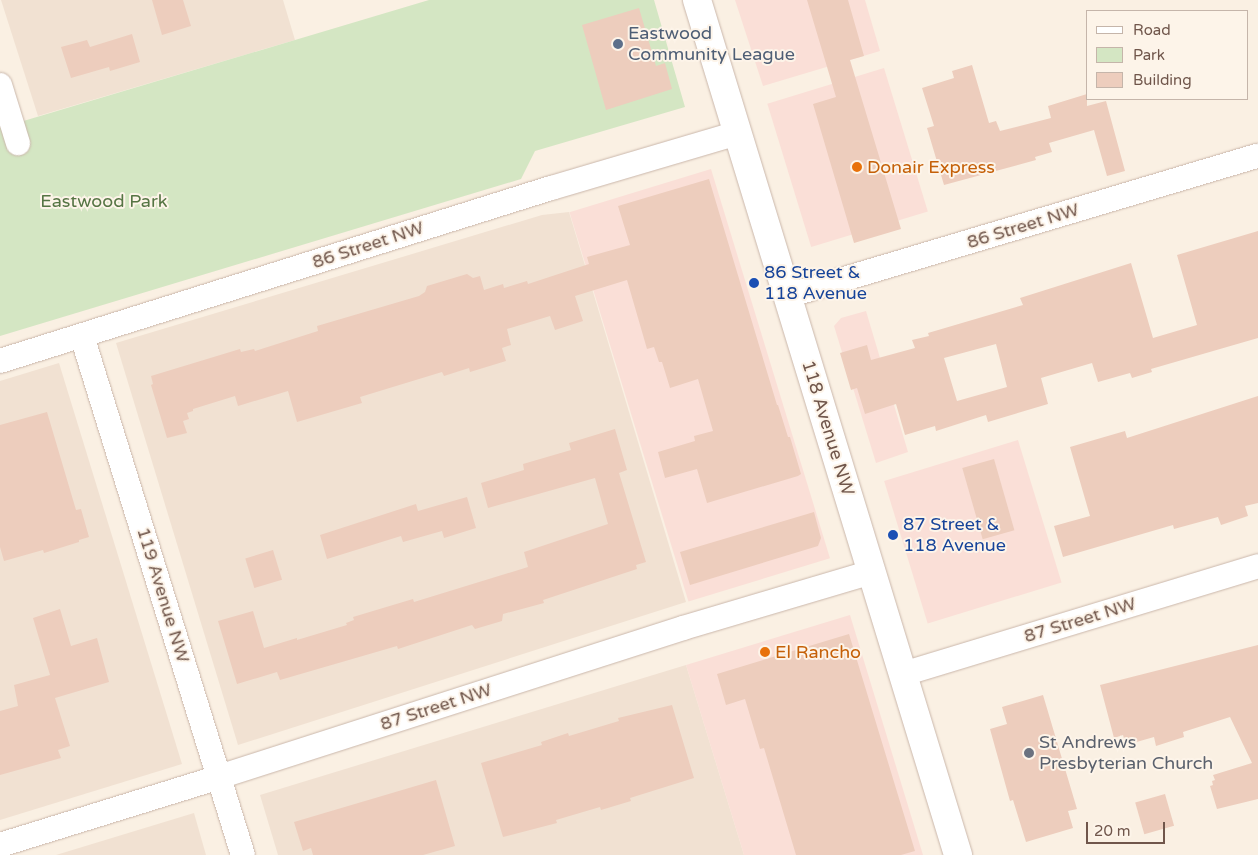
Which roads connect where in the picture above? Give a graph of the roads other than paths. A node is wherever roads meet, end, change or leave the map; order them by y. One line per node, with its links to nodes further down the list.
1 (697, 0): 3 (main road, 118 Avenue NW)
2 (0, 85): 4 (street)
3 (738, 133): 6 (main road, 118 Avenue NW); 7 (street, 86 Street NW)
4 (18, 143)
5 (1258, 156): 6 (street, 86 Street NW)
6 (787, 296): 10 (main road, 118 Avenue NW)
7 (82, 336): 8 (street, 86 Street NW); 12 (street, 119 Avenue NW)
8 (0, 361)
9 (1258, 566): 11 (street, 87 Street NW)
10 (872, 572): 11 (main road, 118 Avenue NW); 12 (street, 87 Street NW)
11 (903, 674): 15 (main road, 118 Avenue NW)
12 (219, 777): 13 (street, 87 Street NW); 14 (street, 119 Avenue NW)
13 (0, 845)
14 (244, 855)
15 (958, 855)

